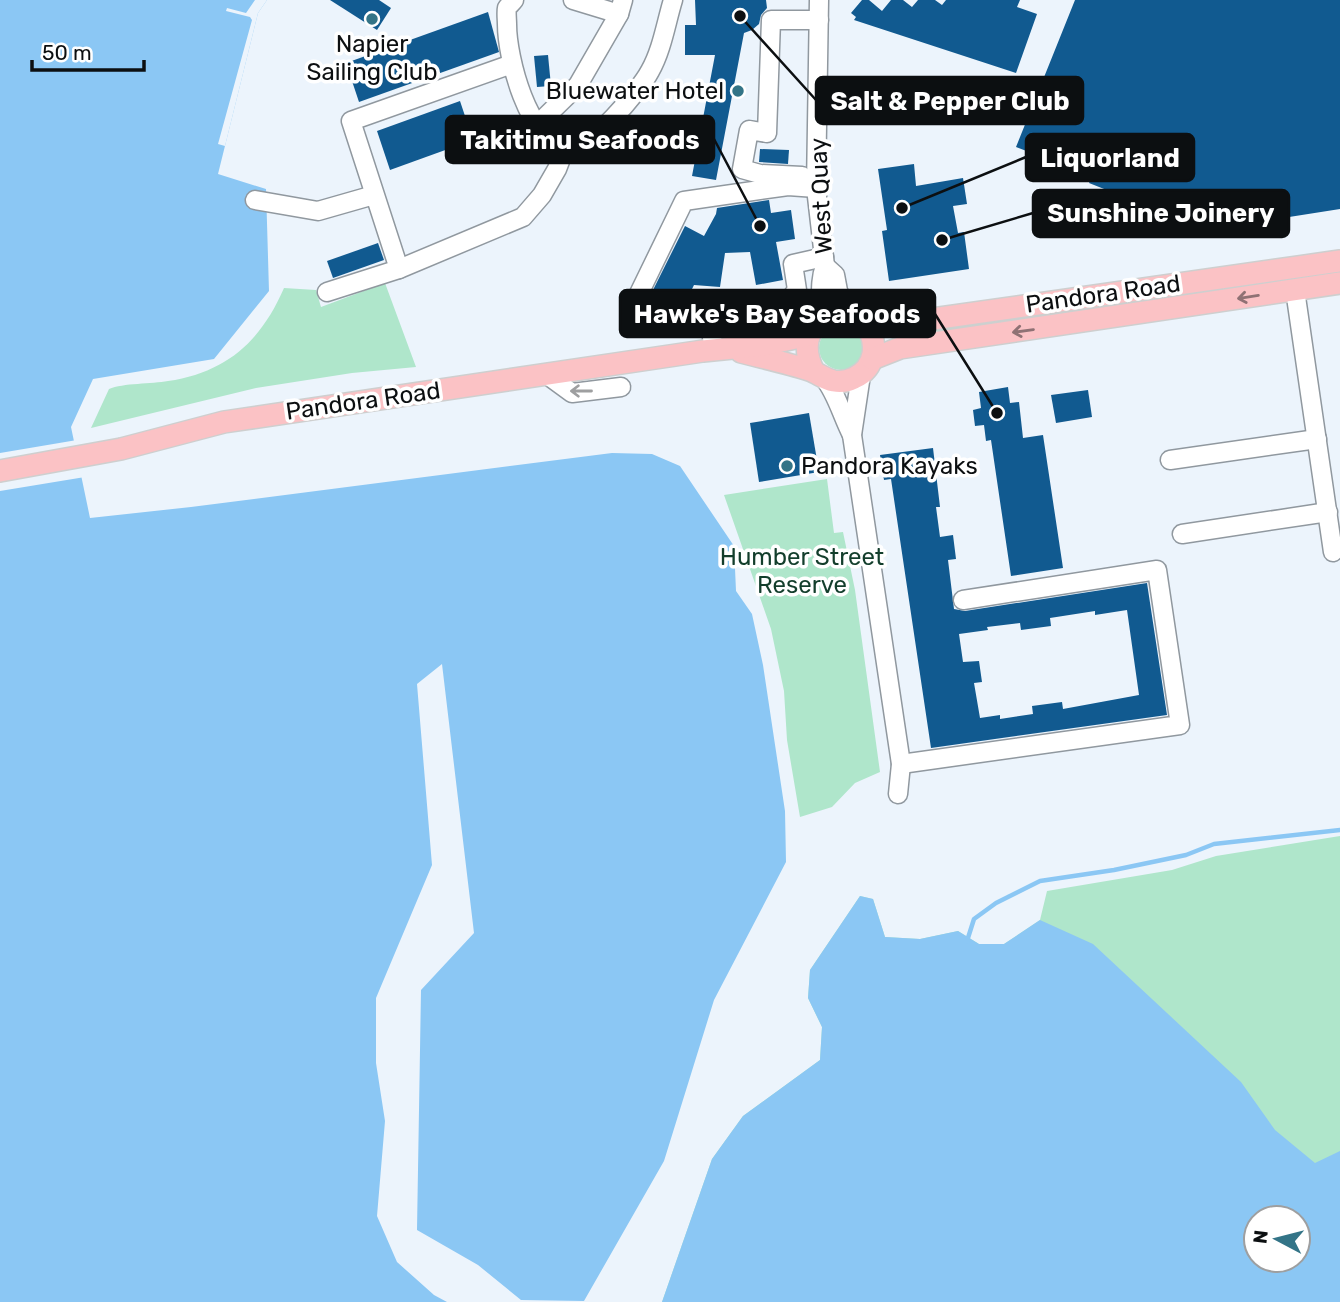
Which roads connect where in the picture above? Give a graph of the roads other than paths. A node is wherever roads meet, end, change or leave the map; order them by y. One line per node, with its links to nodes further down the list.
1 (514, 0): 7 (street)
2 (673, 0): 9 (street)
3 (819, 0): 6 (street, West Quay)
4 (580, 1): 5 (street)
5 (621, 7): 8 (street)
6 (819, 20): 10 (street, West Quay); 10 (street)
7 (512, 64): 8 (street); 11 (street)
8 (538, 124): 9 (street)
9 (565, 148): 15 (street)
10 (816, 182): 14 (street, West Quay); 21 (street)
11 (374, 195): 12 (street); 15 (street)
12 (255, 200)
13 (1340, 261): 19 (main road, Pandora Road)
14 (824, 262): 19 (street, West Quay); 20 (street, West Quay); 21 (street)
15 (399, 269): 18 (street)
16 (1340, 283): 17 (main road, Pandora Road)
17 (1295, 290): 22 (main road, Pandora Road, one-way to 22); 27 (street)
18 (327, 292)
19 (858, 321): 20 (main road); 22 (main road)
20 (814, 328): 21 (main road, Pandora Road); 24 (main road)
21 (731, 349): 23 (main road, Pandora Road); 24 (main road)
22 (866, 367): 24 (main road); 26 (street)
23 (545, 374): 25 (street, one-way to 23); 29 (main road, Pandora Road)
24 (819, 375): 26 (street)
25 (621, 387)
26 (852, 435): 34 (street)
27 (1317, 439): 28 (street); 30 (street)
28 (1170, 460)
29 (0, 471)
30 (1328, 512): 31 (street); 32 (street)
31 (1182, 534)
32 (1333, 552)
33 (963, 600): 34 (street)
34 (901, 765): 35 (street)
35 (898, 794)

